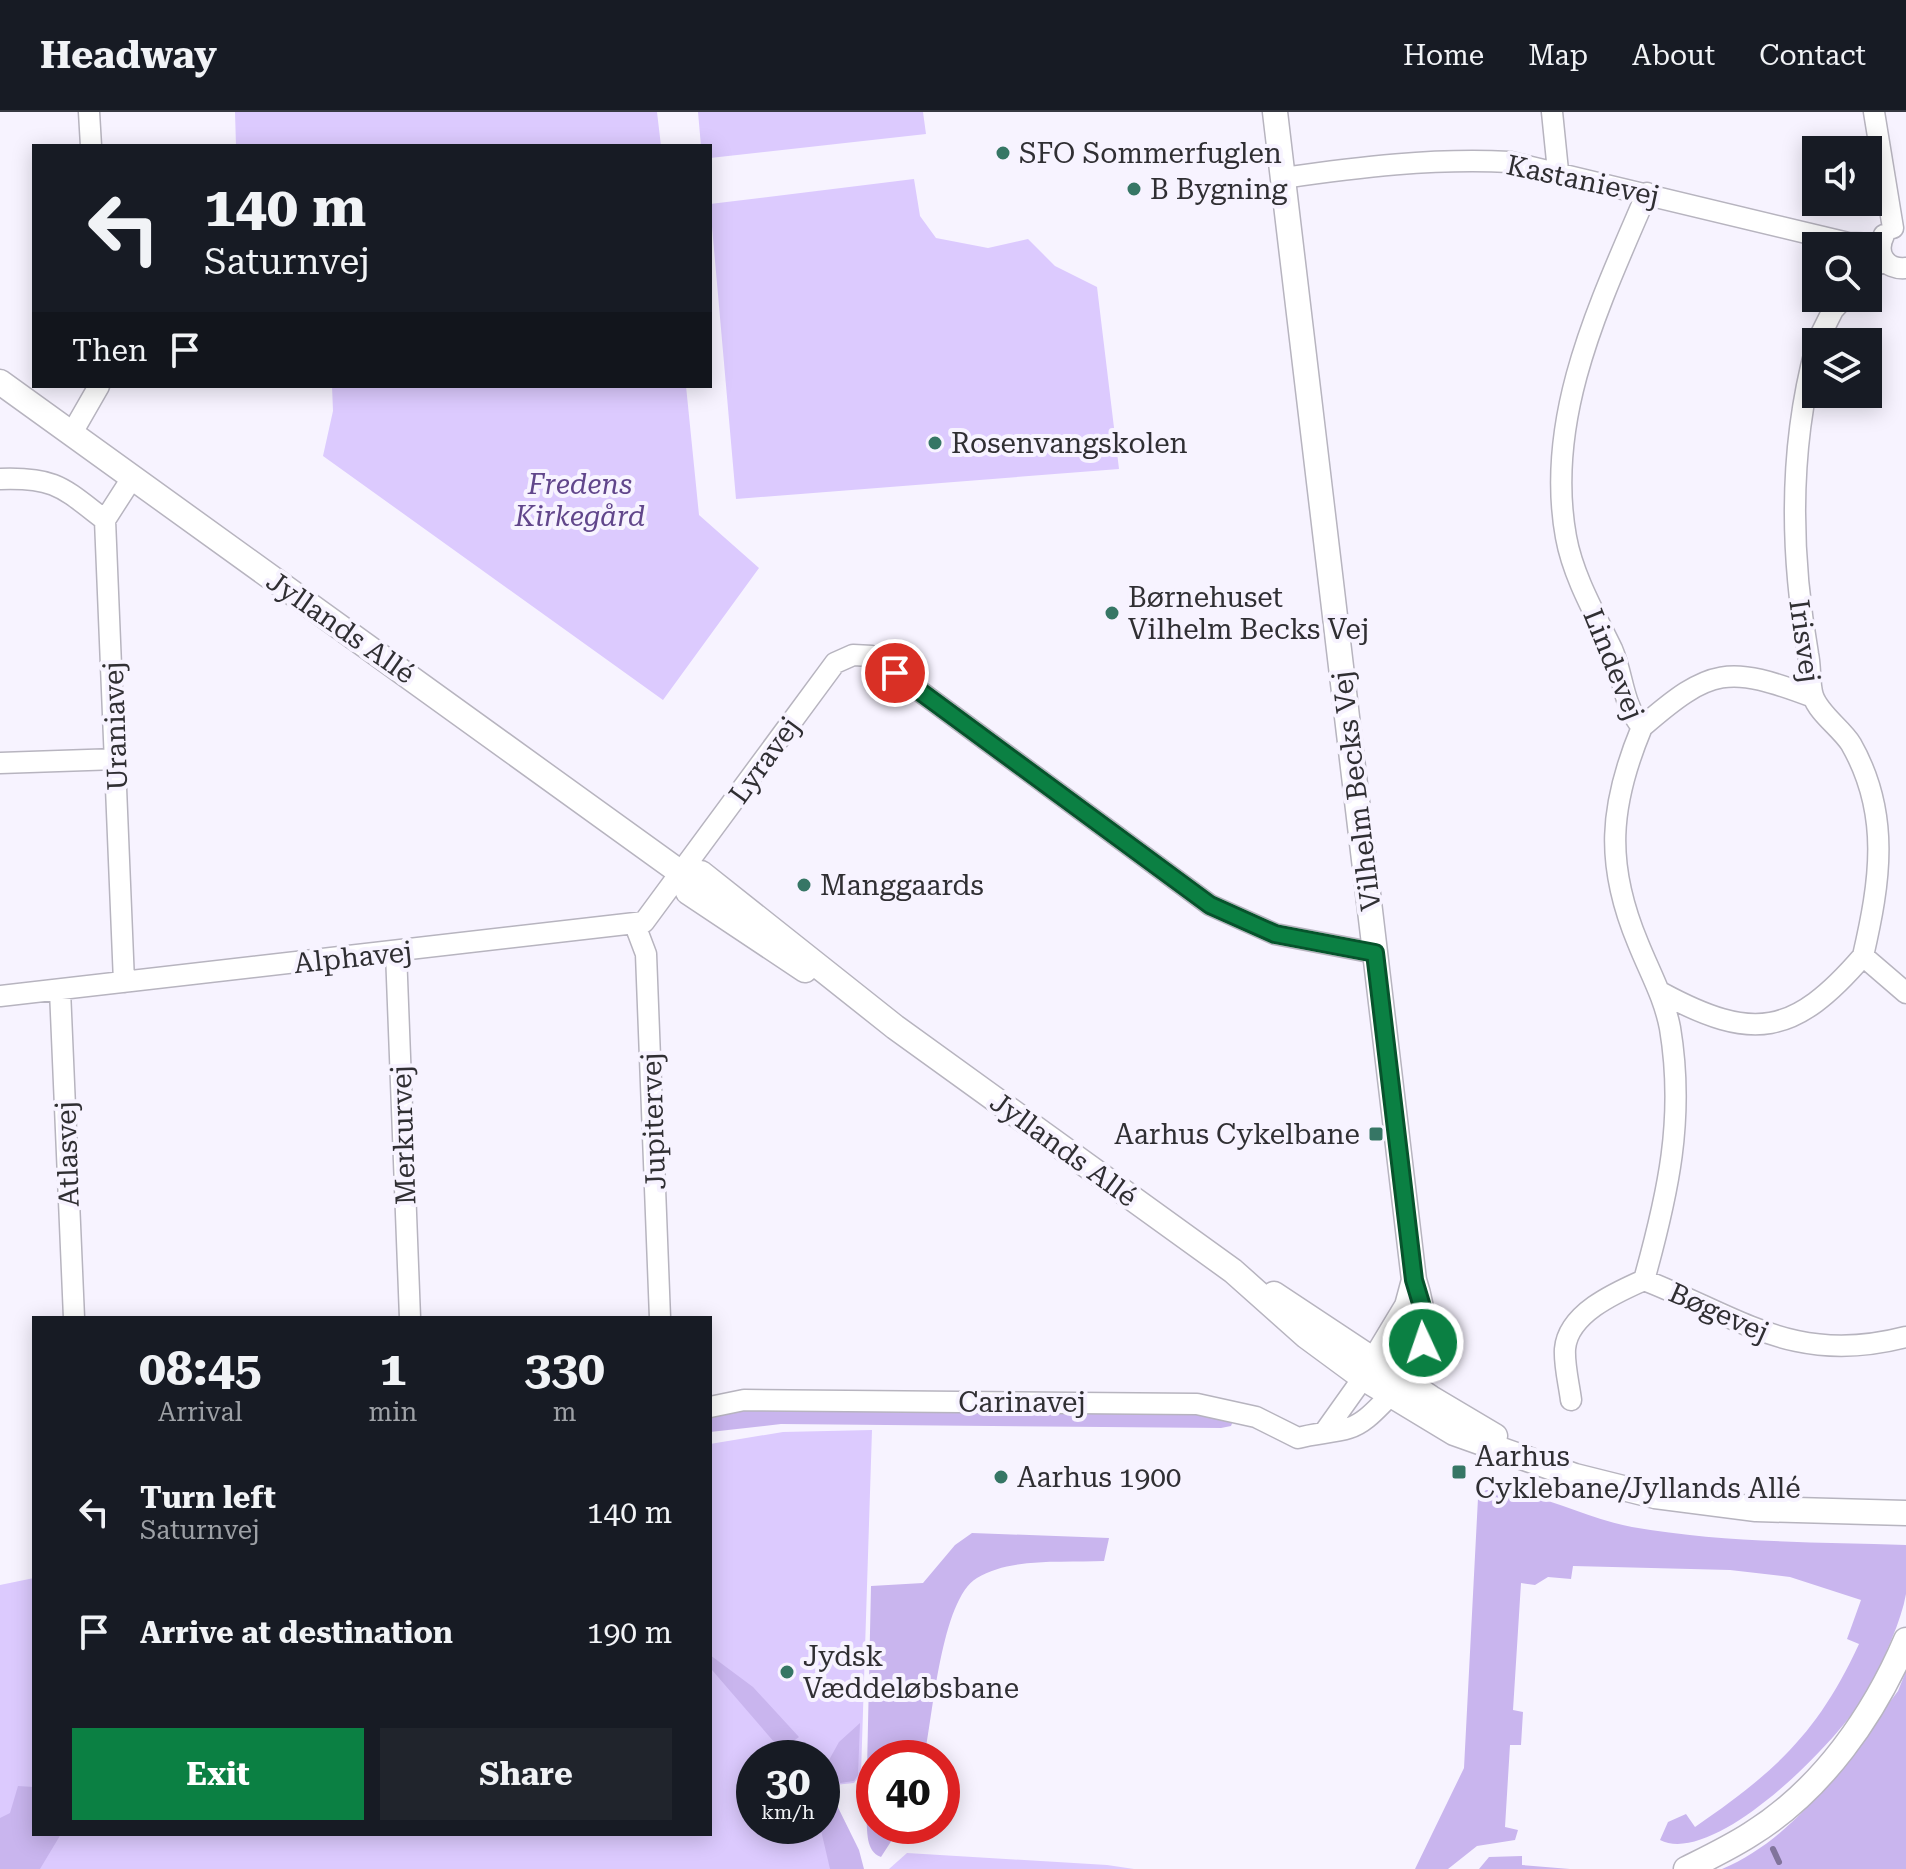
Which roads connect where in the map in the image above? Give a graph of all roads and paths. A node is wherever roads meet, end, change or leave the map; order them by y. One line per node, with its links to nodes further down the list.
1 (89, 112): 5 (street)
2 (1275, 112): 7 (street, Vilhelm Becks Vej)
3 (1552, 112): 6 (street)
4 (1874, 112): 9 (street)
5 (91, 144)
6 (1558, 171): 7 (street, Kastanievej); 8 (street, Kastanievej)
7 (1283, 178): 25 (street, Vilhelm Becks Vej)
8 (1647, 193): 9 (street, Kastanievej); 19 (street, Lindevej)
9 (1890, 240): 10 (street, Kastanievej)
10 (1906, 268)
11 (0, 382): 14 (street, Jyllands Allé)
12 (98, 388): 14 (street)
13 (1804, 408): 18 (street, Irisvej)
14 (72, 433): 15 (street, Jyllands Allé)
15 (132, 478): 17 (street); 22 (street, Jyllands Allé)
16 (0, 479): 17 (street)
17 (105, 520): 20 (street, Uraniavej)
18 (1813, 697): 19 (street); 26 (street, Irisvej)
19 (1642, 727): 29 (street, Lindevej)
20 (117, 759): 21 (street); 27 (street, Uraniavej)
21 (0, 763)
22 (681, 873): 23 (street); 25 (street, Lyravej); 38 (street, Jyllands Allé)
23 (635, 925): 24 (street, Alphavej); 36 (street, Jupitervej)
24 (396, 952): 27 (street, Alphavej); 35 (street, Merkurvej)
25 (1375, 953): 32 (street, Vilhelm Becks Vej)
26 (1863, 956): 29 (street); 30 (street)
27 (124, 982): 28 (street, Alphavej)
28 (60, 990): 31 (street, Alphavej); 34 (street, Atlasvej)
29 (1662, 993): 33 (street, Lindevej)
30 (1906, 993)
31 (0, 996)
32 (1414, 1280): 38 (street, Vilhelm Becks Vej); 39 (street, Vilhelm Becks Vej)
33 (1644, 1280): 37 (street, Bøgevej); 40 (street, Bøgevej)
34 (74, 1316)
35 (410, 1316)
36 (660, 1316)
37 (1906, 1337)
38 (1369, 1369): 39 (street, Jyllands Allé); 42 (street)
39 (1397, 1387): 42 (street, Carinavej); 43 (street, Jyllands Allé)
40 (1571, 1400)
41 (712, 1407): 42 (street, Carinavej)
42 (1326, 1430)
43 (1906, 1513)
44 (1906, 1640): 45 (street)
45 (1686, 1869)

